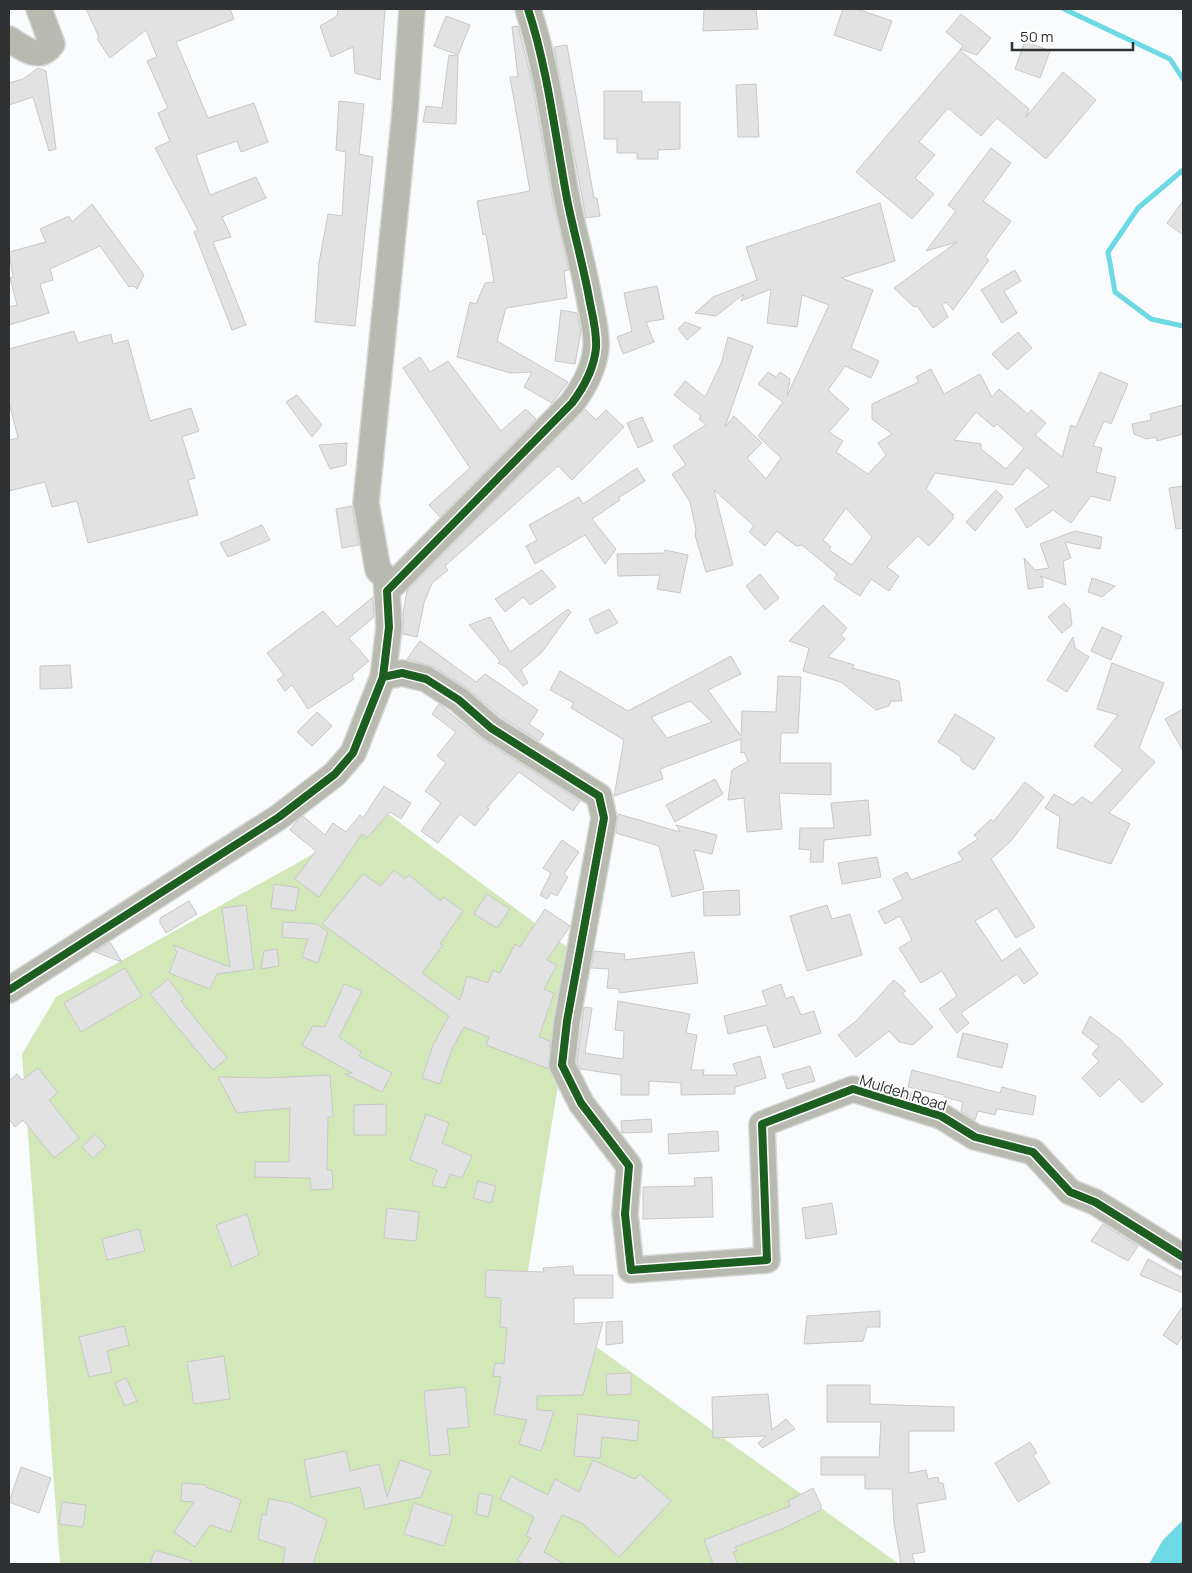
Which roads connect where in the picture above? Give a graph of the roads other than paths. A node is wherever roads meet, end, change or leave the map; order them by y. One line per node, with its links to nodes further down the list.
1 (39, 9): 4 (street)
2 (412, 9): 5 (street)
3 (528, 9): 5 (street)
4 (9, 39)
5 (387, 591): 6 (street)
6 (383, 676): 7 (street); 8 (street, Muldeh Road)
7 (9, 990)
8 (1183, 1257)

